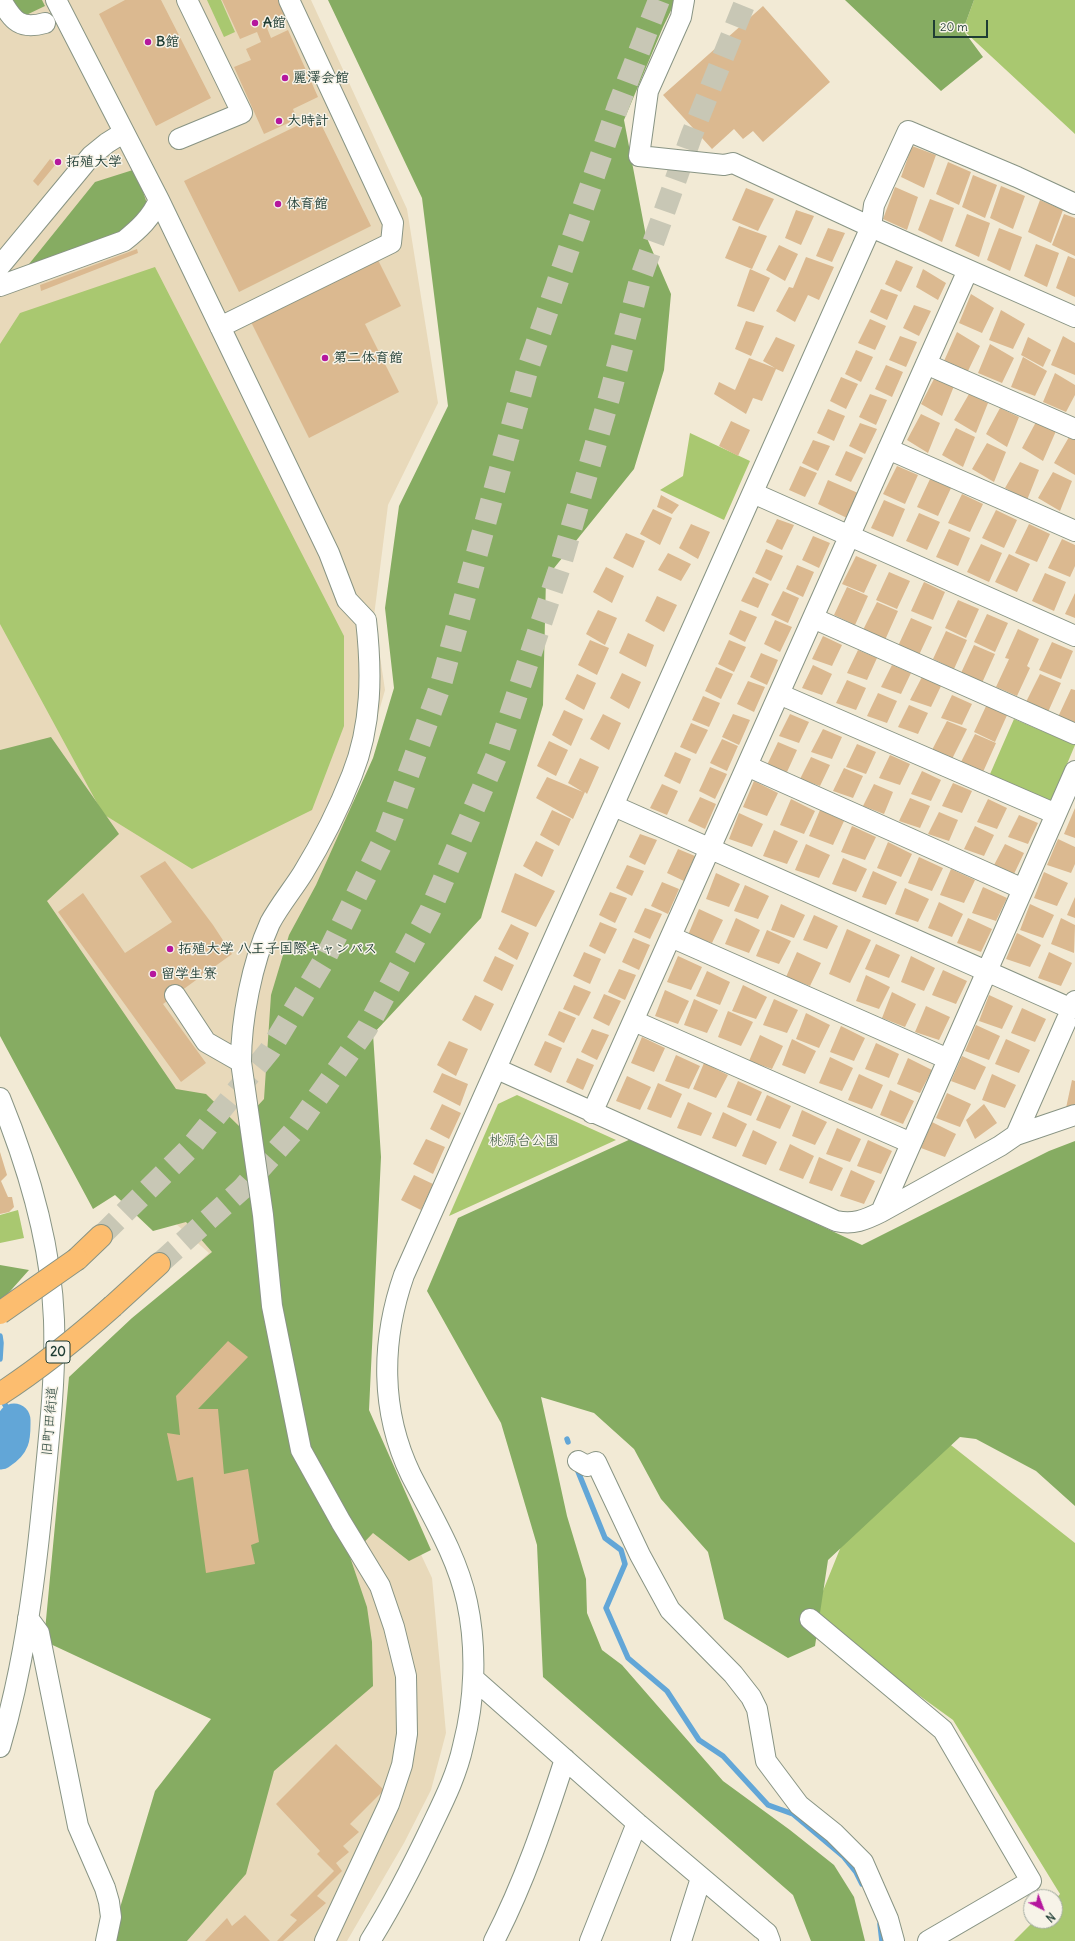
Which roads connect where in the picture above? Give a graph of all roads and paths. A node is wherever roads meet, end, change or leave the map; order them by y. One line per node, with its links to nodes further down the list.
1 (1, 0): 6 (street)
2 (56, 0): 7 (street)
3 (187, 0): 8 (street)
4 (289, 0): 16 (street)
5 (684, 0): 11 (street)
6 (45, 23)
7 (123, 133): 9 (street); 12 (street)
8 (179, 139)
9 (159, 200): 14 (street); 16 (street)
10 (1075, 204): 11 (street)
11 (871, 227): 13 (street); 20 (street)
12 (0, 266)
13 (968, 270): 15 (street); 17 (street)
14 (0, 286)
15 (1075, 317)
16 (220, 327): 39 (street)
17 (926, 364): 18 (street); 19 (street)
18 (1075, 429)
19 (888, 449): 21 (street); 22 (street)
20 (753, 493): 22 (street); 29 (street)
21 (1075, 531)
22 (849, 536): 23 (street); 24 (street)
23 (813, 618): 25 (street); 26 (street)
24 (1075, 636)
25 (779, 694): 27 (street); 30 (street)
26 (1075, 734)
27 (747, 766): 31 (street); 32 (street)
28 (1075, 771): 30 (street)
29 (614, 806): 31 (street); 40 (street)
30 (1056, 814): 32 (street)
31 (710, 848): 33 (street); 34 (street)
32 (1023, 889): 34 (street)
33 (671, 937): 37 (street); 38 (street)
34 (987, 971): 36 (street); 38 (street)
35 (175, 995): 39 (street)
36 (1073, 1005): 44 (street)
37 (634, 1021): 42 (street); 45 (street)
38 (948, 1059): 45 (street)
39 (241, 1062): 60 (street)
40 (496, 1070): 42 (street); 54 (street)
41 (0, 1098): 52 (street, 旧町田街道)
42 (592, 1113): 46 (street)
43 (1075, 1115): 44 (street)
44 (1016, 1134): 46 (street)
45 (911, 1143): 46 (street)
46 (881, 1212)
47 (101, 1236): 49 (highway, bridge)
48 (159, 1264): 50 (highway, 20, bridge)
49 (0, 1313)
50 (0, 1394)
51 (578, 1461): 66 (street)
52 (28, 1618): 55 (street, 旧町田街道); 59 (street)
53 (810, 1619): 67 (street)
54 (473, 1678): 56 (street); 61 (street)
55 (0, 1747)
56 (565, 1759): 57 (street); 62 (street)
57 (637, 1823): 58 (street); 63 (street)
58 (701, 1878): 64 (street); 65 (street)
59 (106, 1941)
60 (326, 1941)
61 (370, 1941)
62 (494, 1941)
63 (590, 1941)
64 (681, 1941)
65 (770, 1941)
66 (894, 1941)
67 (928, 1941)

